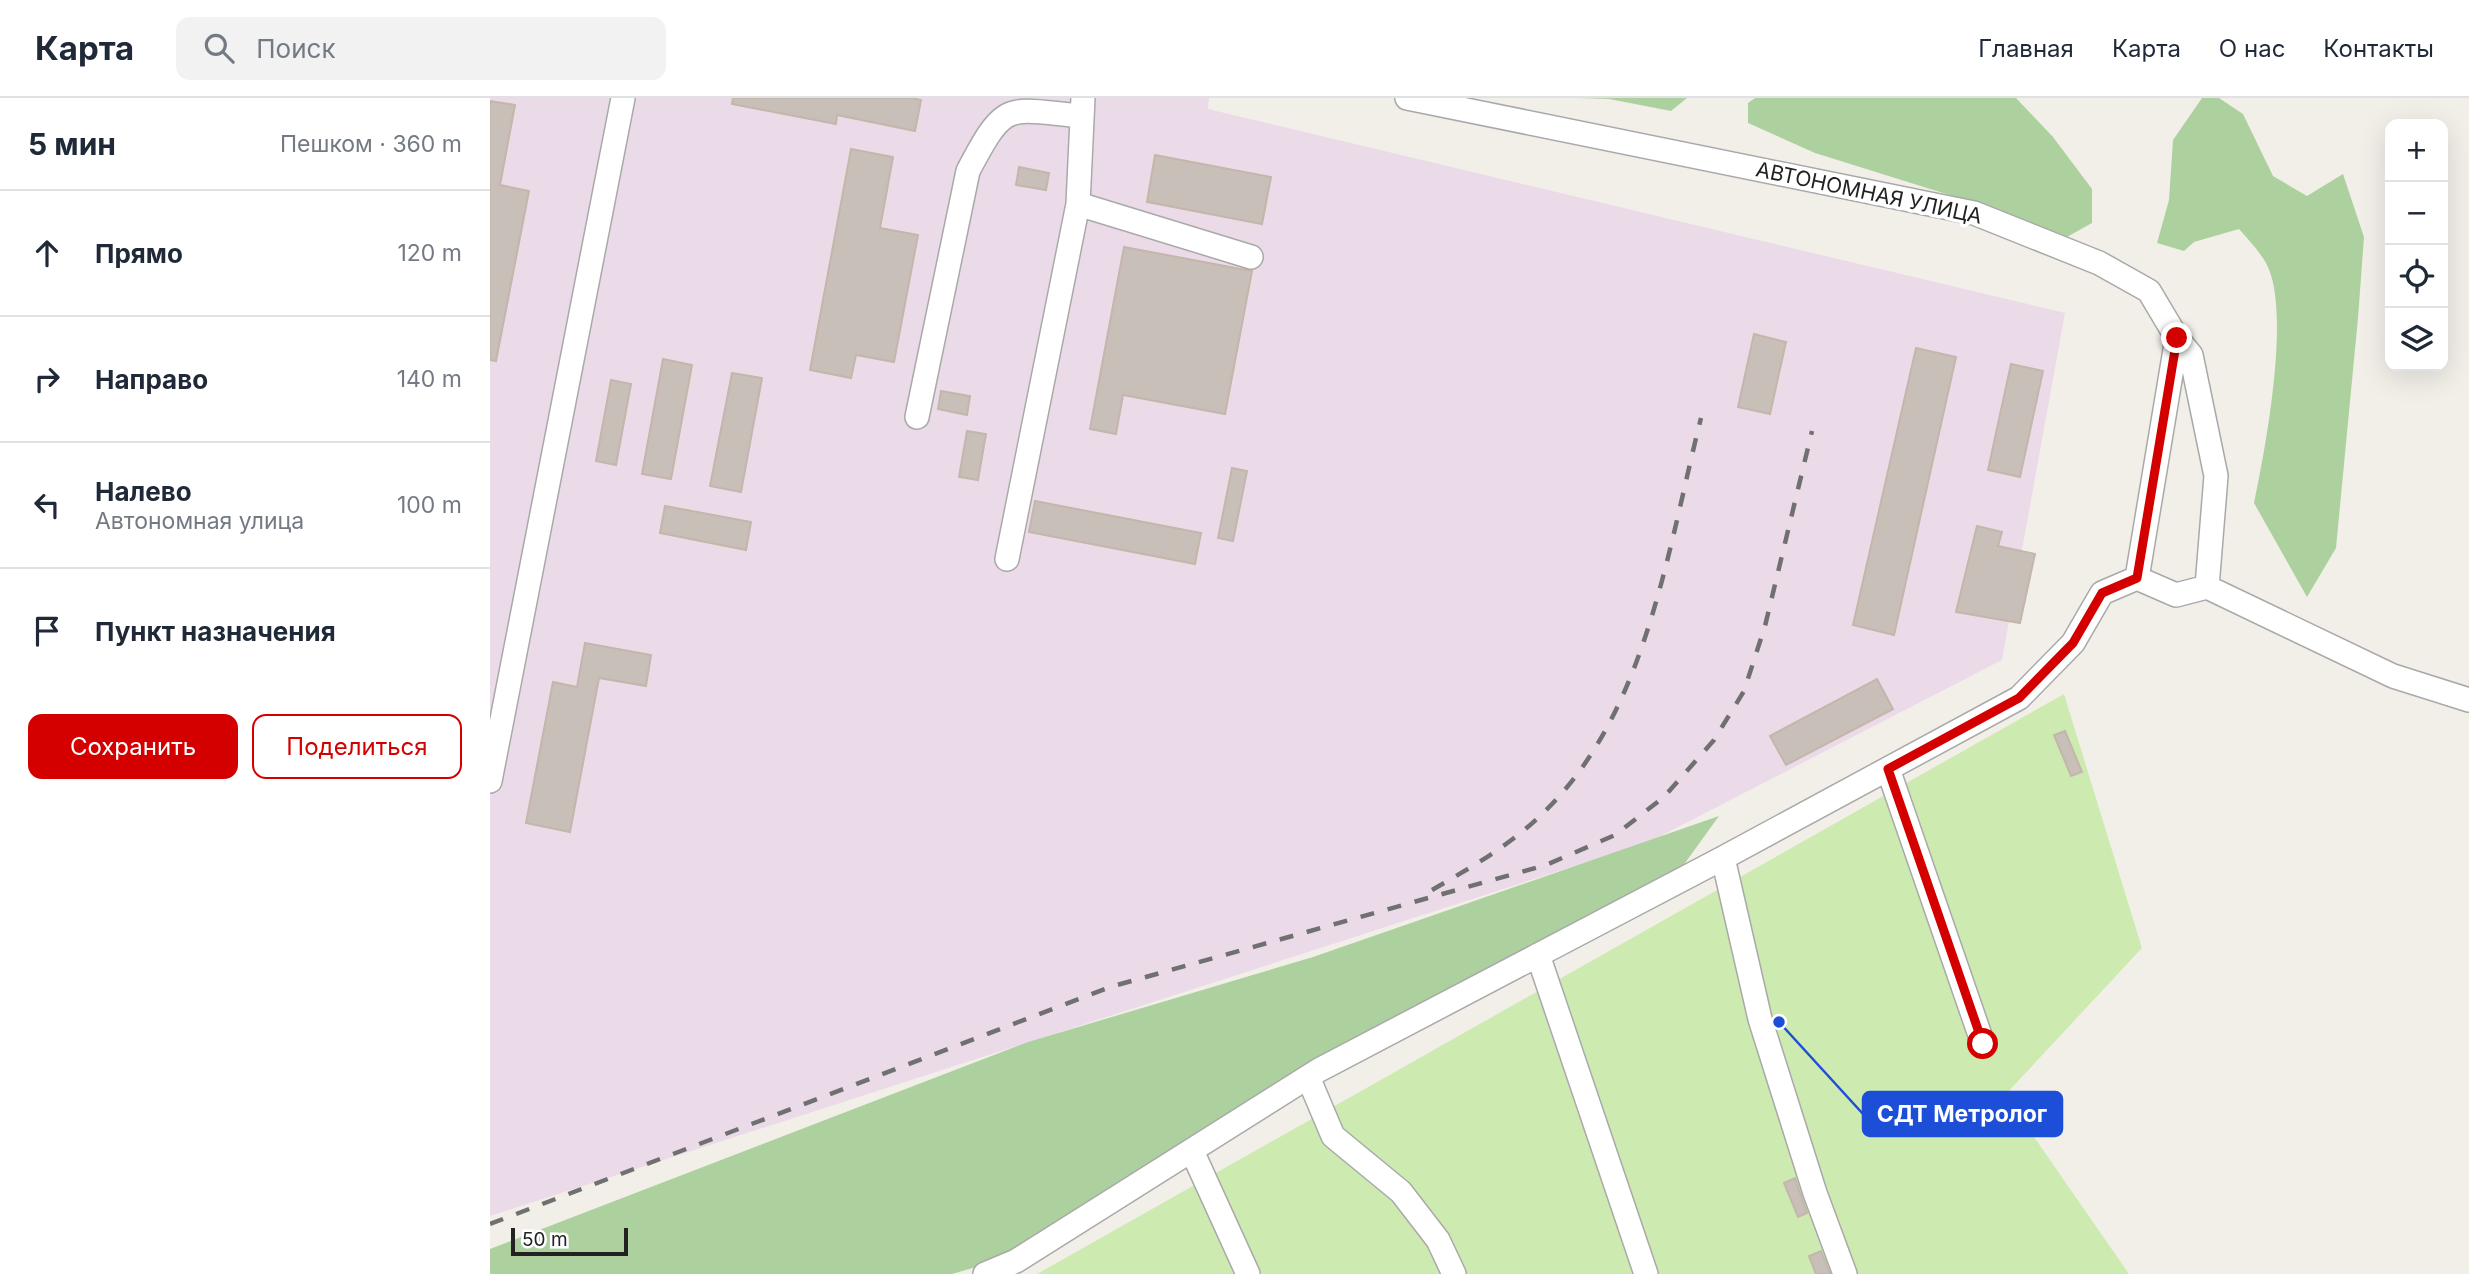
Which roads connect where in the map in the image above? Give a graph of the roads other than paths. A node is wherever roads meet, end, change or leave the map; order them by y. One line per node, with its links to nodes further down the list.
1 (623, 98): 13 (street)
2 (1407, 98): 6 (street, АВТОНОМНАЯ УЛИЦА)
3 (1082, 107): 4 (street); 7 (street)
4 (1078, 204): 5 (street); 8 (street)
5 (1251, 257)
6 (2177, 338): 9 (street); 10 (street, АВТОНОМНАЯ УЛИЦА)
7 (917, 417)
8 (1007, 559)
9 (2137, 578): 10 (street); 12 (street)
10 (2207, 587): 11 (street)
11 (2469, 700)
12 (1888, 769): 14 (street); 16 (street)
13 (490, 780)
14 (1723, 858): 15 (street); 24 (street)
15 (1538, 955): 17 (street); 23 (street)
16 (1983, 1044)
17 (1308, 1077): 18 (street); 22 (street)
18 (1192, 1151): 19 (street); 21 (street)
19 (1019, 1268): 20 (street)
20 (985, 1274)
21 (1248, 1274)
22 (1454, 1274)
23 (1646, 1274)
24 (1845, 1274)

